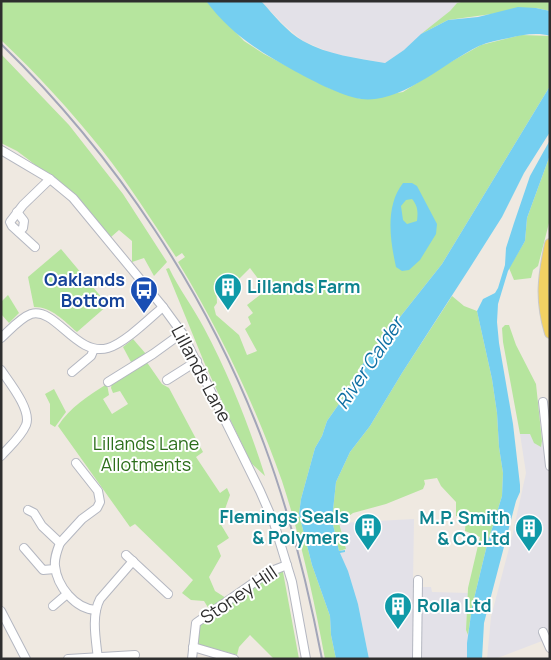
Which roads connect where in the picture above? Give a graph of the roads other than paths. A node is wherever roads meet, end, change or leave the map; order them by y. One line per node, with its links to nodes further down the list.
1 (1, 150): 2 (street, Lillands Lane)
2 (50, 179): 3 (street); 7 (street, Lillands Lane)
3 (18, 212): 4 (street); 4 (street)
4 (19, 232): 6 (street)
5 (550, 244): 9 (main road)
6 (35, 247)
7 (163, 307): 8 (street, Lillands Lane); 11 (street)
8 (182, 333): 12 (street, Lillands Lane); 16 (street)
9 (550, 333)
10 (1, 338): 11 (street)
11 (94, 349): 14 (street)
12 (197, 361): 15 (street); 26 (street, Lillands Lane)
13 (1, 370): 18 (street)
14 (72, 372)
15 (167, 380)
16 (108, 382)
17 (543, 402): 20 (street)
18 (1, 456)
19 (76, 463): 22 (street)
20 (550, 466)
21 (28, 510): 22 (street)
22 (60, 543): 27 (street)
23 (24, 548): 27 (street)
24 (126, 555): 25 (street)
25 (133, 561): 30 (street); 32 (street)
26 (287, 565): 36 (street, Stoney Hill); 44 (street, Lillands Lane)
27 (55, 569): 29 (street)
28 (418, 580): 45 (street)
29 (68, 594): 31 (street); 32 (street)
30 (168, 594)
31 (53, 606)
32 (96, 610): 39 (street)
33 (1, 611): 34 (street)
34 (5, 625): 40 (street)
35 (543, 632): 37 (street)
36 (193, 647): 42 (street, Stoney Hill); 43 (street)
37 (550, 648)
38 (135, 655): 39 (street)
39 (98, 658): 41 (street)
40 (26, 659)
41 (68, 659)
42 (192, 659)
43 (234, 659)
44 (306, 659)
45 (417, 659)

